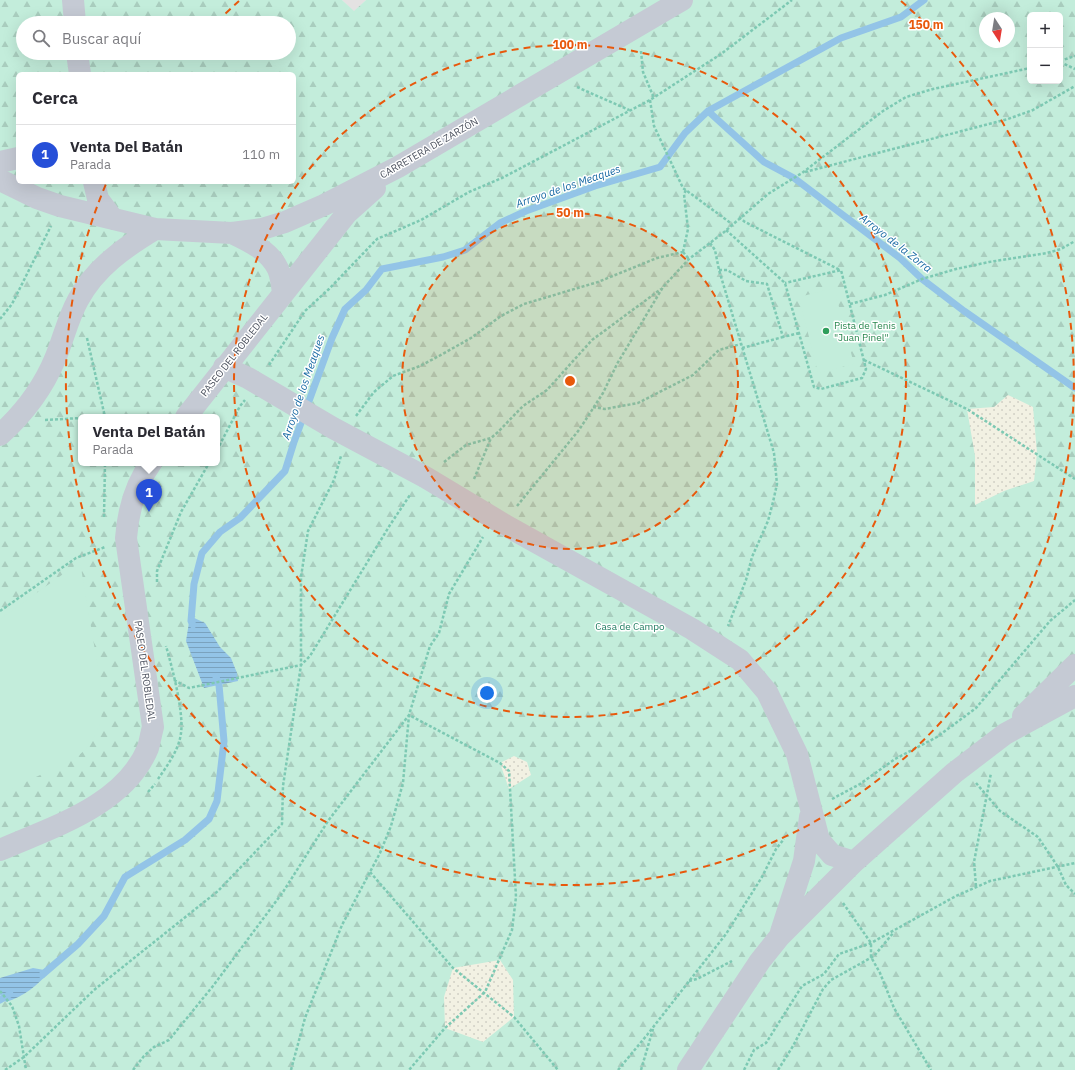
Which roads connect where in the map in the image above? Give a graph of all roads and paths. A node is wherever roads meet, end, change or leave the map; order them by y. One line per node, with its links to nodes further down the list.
1 (73, 0): 4 (street)
2 (682, 0): 5 (street, CARRETERA DE ZARZÓN)
3 (792, 0): 13 (path)
4 (74, 16)
5 (631, 30): 11 (street, CARRETERA DE ZARZÓN); 13 (path)
6 (1075, 56): 7 (path)
7 (1063, 61)
8 (1063, 63): 10 (path)
9 (1027, 69): 19 (path)
10 (1075, 69)
11 (563, 70): 15 (path); 18 (street, CARRETERA DE ZARZÓN)
12 (1075, 86): 19 (path)
13 (654, 98): 14 (path)
14 (650, 100): 15 (path); 22 (path)
15 (630, 110): 48 (path)
16 (16, 158): 17 (street)
17 (0, 162)
18 (398, 166): 29 (street, CARRETERA DE ZARZÓN); 38 (street, PASEO DEL ROBLEDAL)
19 (802, 173): 24 (path)
20 (0, 180): 23 (street, CARRETERA DE ZARZÓN)
21 (94, 184): 25 (street)
22 (686, 190): 26 (path); 32 (path)
23 (60, 206): 25 (street, CARRETERA DE ZARZÓN); 40 (path)
24 (740, 217): 26 (path); 35 (path)
25 (113, 219): 27 (street, CARRETERA DE ZARZÓN)
26 (732, 224): 28 (path)
27 (155, 228): 29 (street, CARRETERA DE ZARZÓN); 53 (street)
28 (726, 230): 31 (path); 36 (path)
29 (232, 233): 38 (street)
30 (1075, 241): 39 (path)
31 (710, 243): 33 (path); 34 (path)
32 (683, 252): 33 (path); 54 (path)
33 (688, 258): 37 (path)
34 (719, 270): 43 (path); 44 (path)
35 (841, 270): 36 (path); 39 (path)
36 (785, 283): 41 (path)
37 (663, 287): 49 (path); 55 (path)
38 (283, 293): 47 (street, PASEO DEL ROBLEDAL)
39 (850, 304): 46 (path)
40 (0, 319)
41 (798, 333): 43 (path); 46 (path)
42 (86, 336): 50 (path)
43 (782, 337): 45 (path)
44 (741, 344): 45 (path); 49 (path)
45 (742, 348): 69 (path)
46 (864, 360): 60 (path)
47 (224, 367): 48 (street); 51 (street, PASEO DEL ROBLEDAL)
48 (258, 384): 54 (street); 56 (path)
49 (593, 407): 63 (path)
50 (104, 414)
51 (188, 414)
52 (78, 418): 53 (path)
53 (7, 428)
54 (341, 432): 59 (street); 70 (path)
55 (490, 438): 59 (path); 61 (path)
56 (220, 444)
57 (105, 466): 62 (path)
58 (149, 466): 64 (street, PASEO DEL ROBLEDAL)
59 (425, 477): 61 (street); 70 (path)
60 (1075, 479)
61 (463, 499): 63 (street)
62 (104, 518)
63 (500, 521): 69 (street); 74 (path)
64 (126, 538): 66 (path); 81 (street, PASEO DEL ROBLEDAL)
65 (103, 540): 66 (path)
66 (102, 548): 68 (path)
67 (1075, 600): 79 (path)
68 (0, 611)
69 (716, 644): 79 (street)
70 (301, 665): 72 (path); 98 (path)
71 (1075, 665): 75 (street)
72 (174, 680)
73 (1075, 696): 75 (street)
74 (408, 715): 85 (path); 96 (path); 101 (path)
75 (1005, 734): 76 (street)
76 (963, 766): 78 (path); 82 (street)
77 (992, 771): 78 (path)
78 (986, 795): 84 (path); 86 (path)
79 (811, 812): 82 (street); 90 (street)
80 (787, 835): 94 (path)
81 (0, 850)
82 (854, 862): 87 (street)
83 (1075, 863): 84 (path)
84 (1058, 867): 86 (path); 88 (path)
85 (370, 872): 96 (path); 102 (path)
86 (976, 886): 89 (path)
87 (827, 888): 90 (street); 91 (path)
88 (1075, 894)
89 (894, 931): 91 (path); 92 (path)
90 (780, 936): 93 (street)
91 (871, 943): 92 (path); 108 (path)
92 (871, 957): 109 (path); 110 (path)
93 (760, 961): 94 (path); 107 (street)
94 (689, 981): 97 (path)
95 (0, 991): 98 (path)
96 (485, 992): 103 (path); 104 (path)
97 (654, 1026): 105 (path); 106 (path)
98 (24, 1057): 99 (path); 100 (path)
99 (5, 1070)
100 (26, 1070)
101 (133, 1070)
102 (291, 1070)
103 (409, 1070)
104 (558, 1070)
105 (618, 1070)
106 (641, 1070)
107 (688, 1070)
108 (744, 1070)
109 (778, 1070)
110 (931, 1070)

